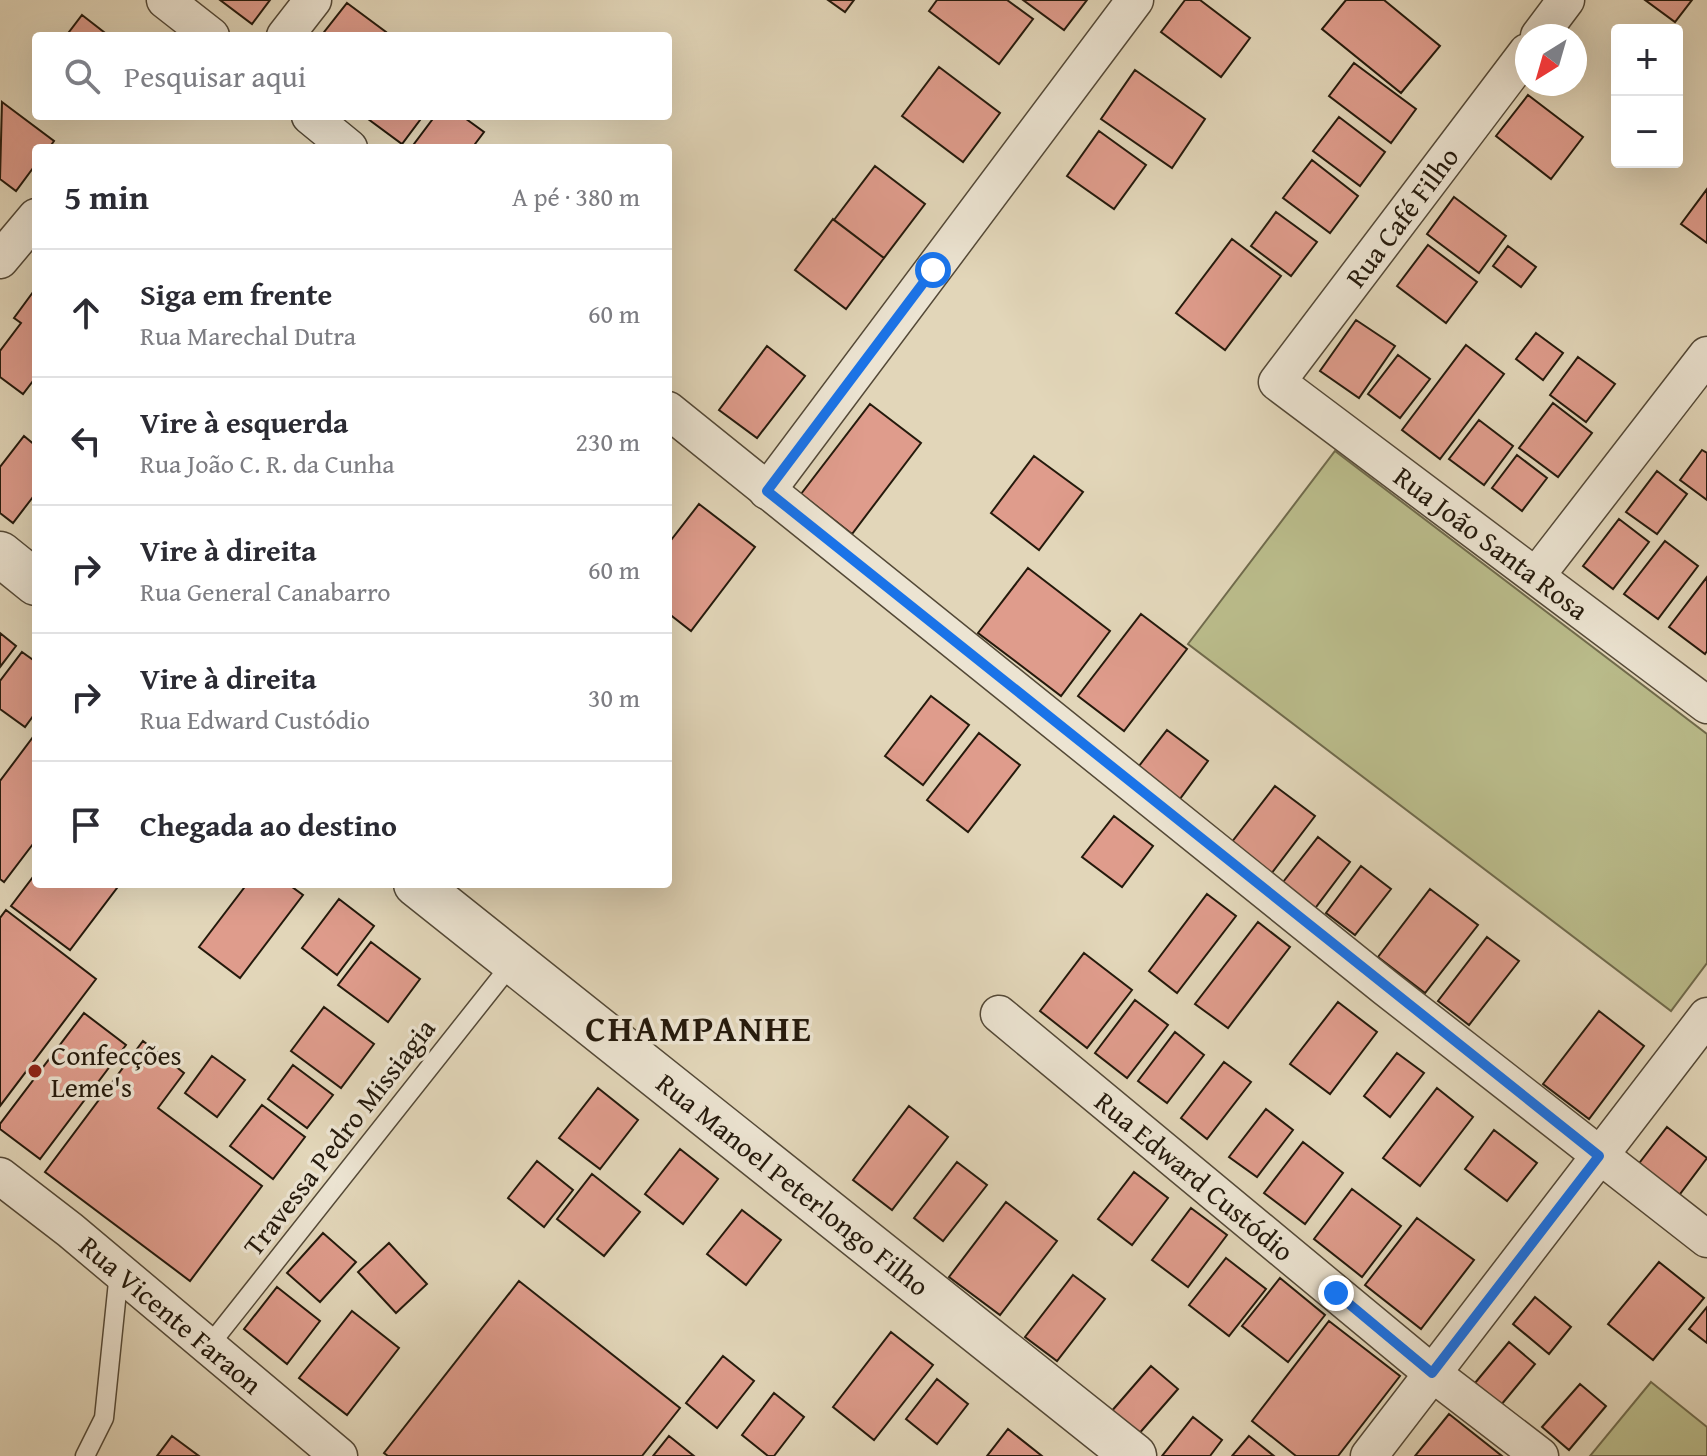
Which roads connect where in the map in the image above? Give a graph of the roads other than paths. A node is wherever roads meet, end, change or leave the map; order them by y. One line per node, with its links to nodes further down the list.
1 (165, 0): 6 (street)
2 (313, 0): 7 (street)
3 (1135, 0): 16 (street)
4 (1566, 0): 5 (street)
5 (1548, 24)
6 (206, 32)
7 (288, 32)
8 (1515, 68): 14 (street, Rua Café Filho)
9 (315, 120): 10 (street)
10 (344, 144)
11 (32, 222): 12 (street)
12 (0, 260)
13 (1707, 355): 18 (street)
14 (1277, 382): 18 (street, Rua João Santa Rosa)
15 (672, 413): 16 (street)
16 (767, 491): 25 (street)
17 (0, 554): 19 (street)
18 (1536, 576): 20 (street, Rua João Santa Rosa)
19 (32, 580)
20 (1707, 705)
21 (421, 888): 22 (street, Rua Manoel Peterlongo Filho)
22 (513, 962): 29 (lane, Travessa Pedro Missiagia); 33 (street, Rua Manoel Peterlongo Filho)
23 (999, 1014): 30 (street, Rua Edward Custódio)
24 (1707, 1016): 25 (street)
25 (1599, 1156): 27 (street); 30 (street)
26 (0, 1176): 28 (street, Rua Vicente Faraon)
27 (1707, 1239)
28 (119, 1272): 29 (street, Rua Vicente Faraon); 31 (lane)
29 (208, 1347): 32 (street, Rua Vicente Faraon)
30 (1432, 1373): 34 (street); 35 (street, Rua Edward Custódio)
31 (85, 1456)
32 (339, 1456)
33 (1134, 1456)
34 (1369, 1456)
35 (1540, 1456)

